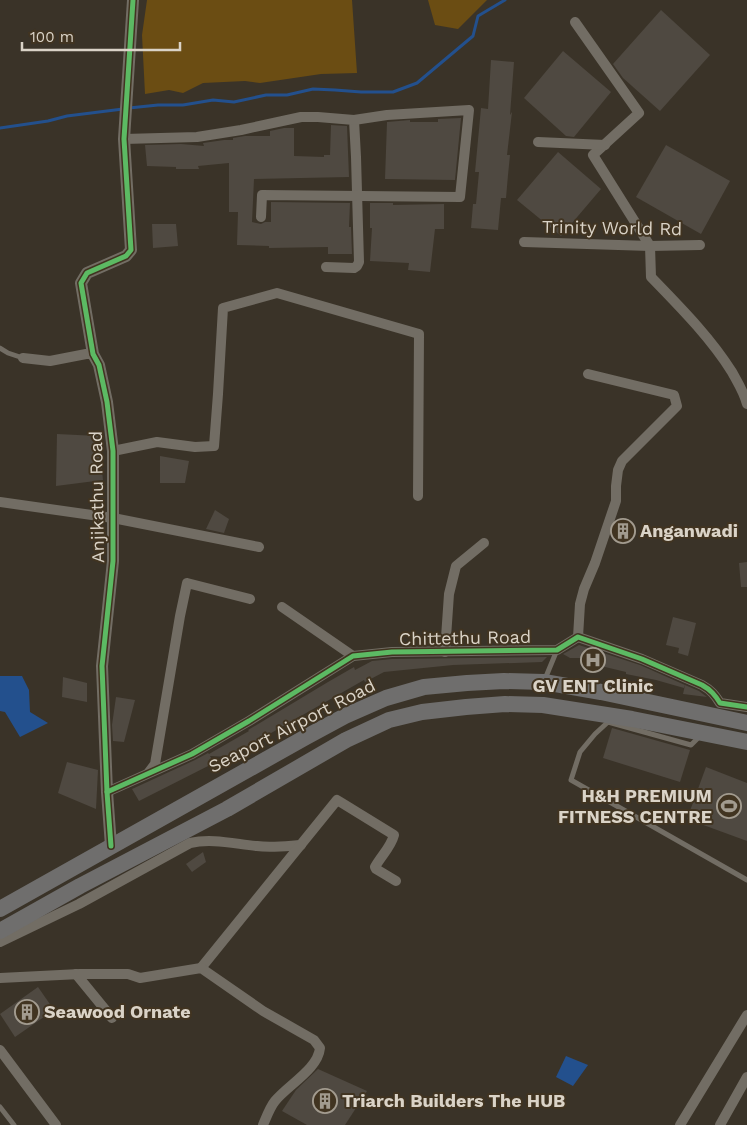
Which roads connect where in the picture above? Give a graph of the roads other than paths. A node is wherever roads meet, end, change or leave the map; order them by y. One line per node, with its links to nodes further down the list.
1 (133, 0): 4 (street, Anjikathu Road)
2 (575, 22): 6 (street)
3 (354, 120): 4 (street); 7 (street); 7 (street)
4 (124, 139): 14 (street, Anjikathu Road)
5 (538, 142): 6 (street)
6 (605, 145): 11 (street)
7 (357, 196): 8 (street); 12 (street)
8 (261, 217)
9 (524, 242): 11 (street, Trinity World Rd)
10 (700, 245): 11 (street, Trinity World Rd)
11 (650, 246): 17 (street)
12 (326, 267)
13 (0, 348): 15 (lane)
14 (93, 354): 15 (street); 18 (street, Anjikathu Road)
15 (23, 358)
16 (588, 374): 26 (street)
17 (747, 404)
18 (113, 451): 19 (street); 21 (street, Anjikathu Road)
19 (418, 496)
20 (0, 502): 21 (street)
21 (113, 518): 23 (street); 37 (street, Anjikathu Road)
22 (484, 543): 28 (street)
23 (259, 548)
24 (250, 599): 36 (street)
25 (282, 607): 29 (street)
26 (578, 637): 27 (street, Chittethu Road); 32 (street)
27 (557, 650): 28 (street, Chittethu Road); 30 (lane)
28 (445, 652): 29 (street, Chittethu Road)
29 (353, 656): 36 (street, Chittethu Road)
30 (544, 682): 32 (main road, Seaport Airport Road); 39 (main road, Seaport Airport Road)
31 (747, 707): 32 (street)
32 (718, 710): 33 (main road, Seaport Airport Road); 34 (main road)
33 (747, 723)
34 (707, 734): 35 (main road); 40 (lane); 43 (main road)
35 (747, 742)
36 (149, 773): 37 (street, Chittethu Road)
37 (107, 792): 39 (street, Anjikathu Road)
38 (300, 845): 41 (street); 44 (street); 45 (street)
39 (111, 846): 42 (main road, Seaport Airport Road)
40 (747, 880)
41 (396, 881)
42 (0, 909)
43 (0, 931)
44 (0, 942)
45 (201, 968): 46 (street); 55 (street)
46 (76, 974): 47 (street); 49 (street)
47 (0, 978)
48 (747, 1016): 56 (street)
49 (112, 1018)
50 (0, 1050): 54 (street)
51 (747, 1077): 57 (street)
52 (0, 1107): 53 (lane)
53 (14, 1125)
54 (56, 1125)
55 (263, 1125)
56 (680, 1125)
57 (720, 1125)

